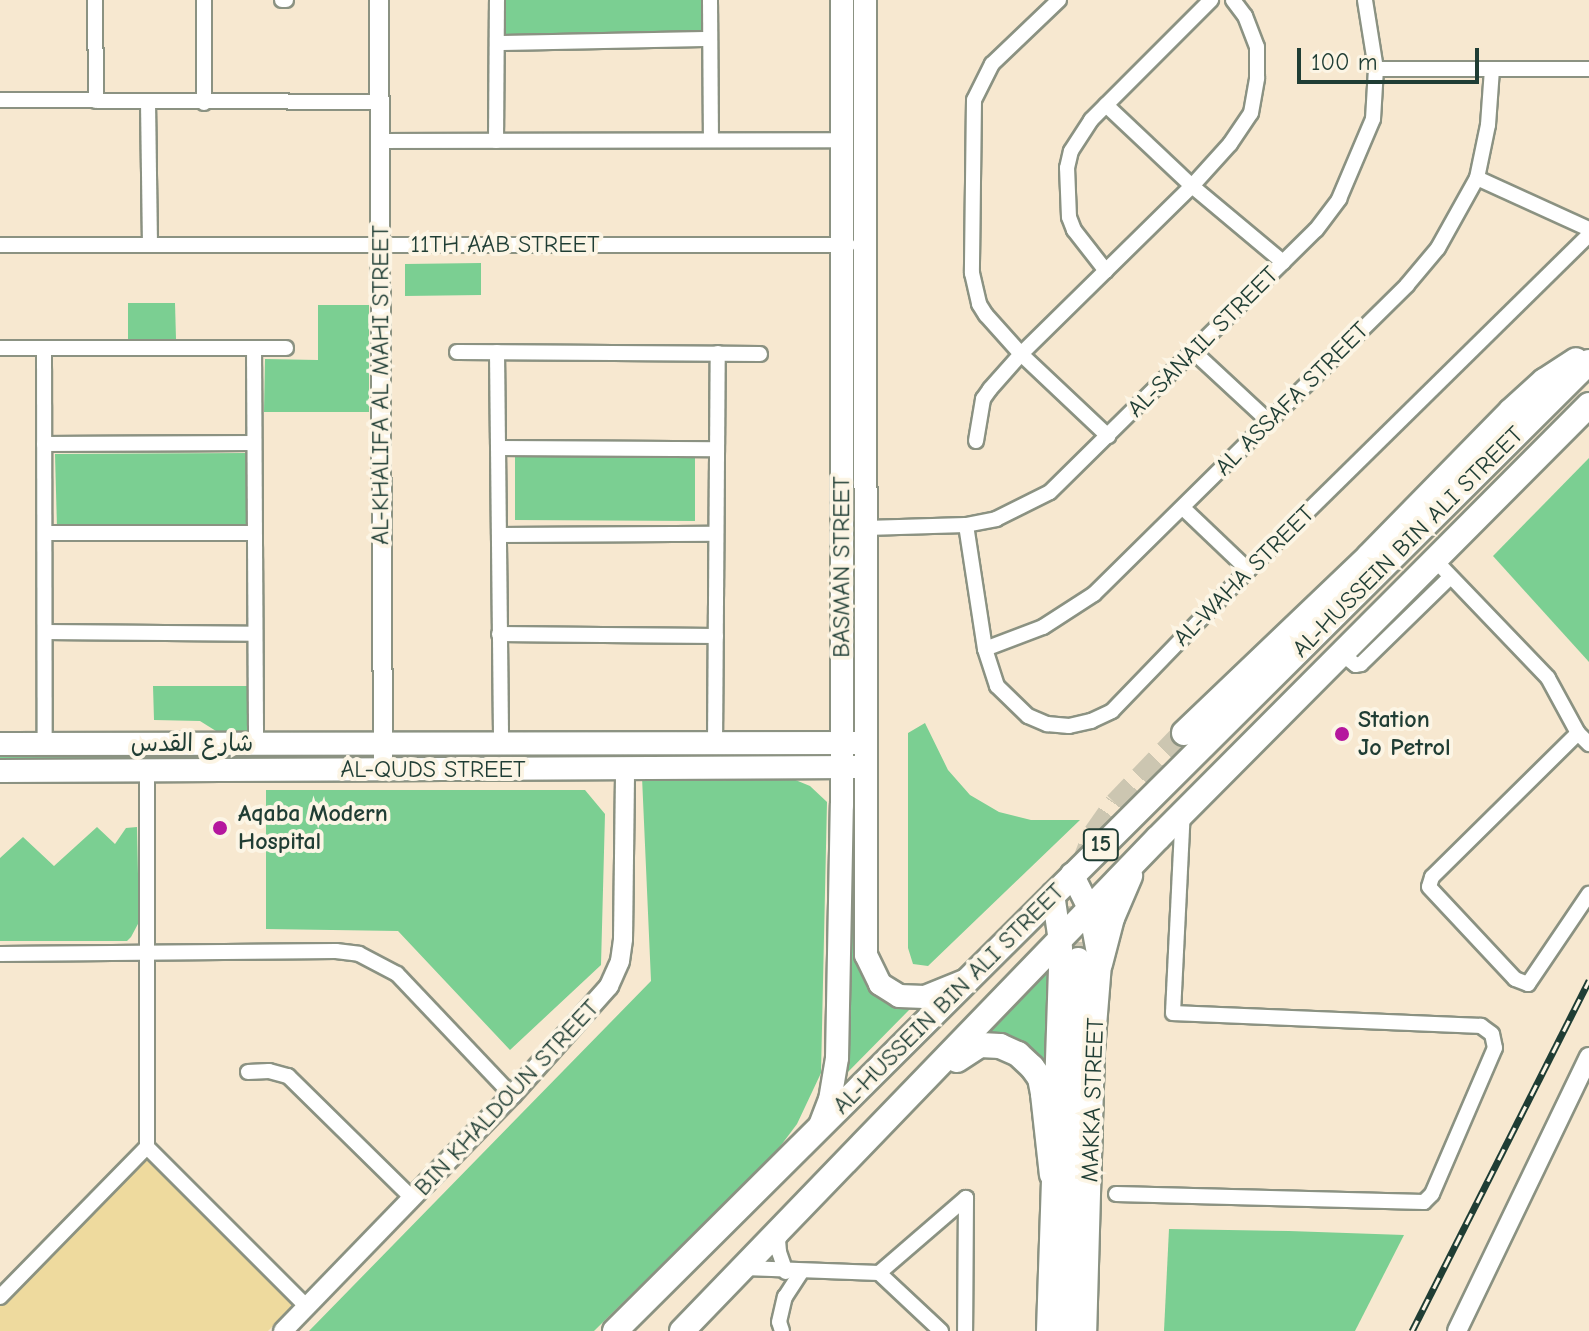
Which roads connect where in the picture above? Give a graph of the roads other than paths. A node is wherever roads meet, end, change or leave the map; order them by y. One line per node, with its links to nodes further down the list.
1 (95, 0): 18 (street)
2 (204, 0): 21 (street)
3 (379, 0): 20 (street, AL-KHALIFA AL MAHI STREET)
4 (497, 0): 13 (street)
5 (710, 0): 12 (street)
6 (842, 0): 24 (main road, BASMAN STREET)
7 (865, 0): 34 (main road, BASMAN STREET)
8 (1059, 0): 47 (street)
9 (1211, 0): 22 (street)
10 (1233, 0): 28 (street)
11 (1365, 0): 14 (street, AL-SANAIL STREET)
12 (710, 39): 13 (street); 23 (street)
13 (497, 43): 26 (street)
14 (1376, 69): 15 (street); 35 (street, AL-SANAIL STREET)
15 (1492, 69): 16 (street); 27 (street, AL ASSAFA STREET)
16 (1589, 69)
17 (0, 100): 18 (street)
18 (96, 101): 19 (street)
19 (148, 102): 21 (street); 30 (street)
20 (380, 102): 21 (street); 25 (street, AL-KHALIFA AL MAHI STREET)
21 (204, 103)
22 (1106, 105): 28 (street); 36 (street)
23 (711, 140): 24 (street); 26 (street)
24 (843, 140): 33 (main road, BASMAN STREET)
25 (380, 141): 26 (street); 32 (street, AL-KHALIFA AL MAHI STREET)
26 (496, 141)
27 (1477, 178): 29 (street); 50 (street, AL ASSAFA STREET)
28 (1192, 186): 35 (street); 36 (street)
29 (1589, 232): 65 (street, AL-WAHA STREET)
30 (150, 244): 31 (street, 11TH AAB STREET); 32 (street, 11TH AAB STREET)
31 (0, 245)
32 (380, 245): 33 (street, 11TH AAB STREET); 79 (street, AL-KHALIFA AL MAHI STREET)
33 (844, 245): 34 (street, 11TH AAB STREET); 71 (main road, BASMAN STREET)
34 (867, 245): 59 (main road, BASMAN STREET)
35 (1283, 262): 44 (street, AL-SANAIL STREET)
36 (1106, 271): 47 (street)
37 (0, 348): 38 (street)
38 (44, 348): 39 (street); 54 (street)
39 (254, 348): 40 (street); 53 (street)
40 (286, 348)
41 (457, 352): 42 (street)
42 (497, 352): 43 (street); 55 (street)
43 (718, 353): 46 (street); 56 (street)
44 (1195, 353): 50 (street); 51 (street, AL-SANAIL STREET)
45 (1589, 353): 72 (highway)
46 (760, 354)
47 (1021, 354): 51 (street); 52 (street)
48 (1589, 362): 94 (highway, AL-HUSSEIN BIN ALI STREET / 15)
49 (1589, 405): 64 (highway, AL-HUSSEIN BIN ALI STREET / 15)
50 (1267, 420): 57 (street, AL ASSAFA STREET)
51 (1108, 436): 58 (street, AL-SANAIL STREET)
52 (976, 441)
53 (254, 443): 54 (street); 61 (street)
54 (44, 444): 60 (street)
55 (498, 448): 56 (street); 63 (street)
56 (717, 449): 62 (street)
57 (1183, 508): 65 (street); 70 (street, AL ASSAFA STREET)
58 (966, 525): 59 (street, AL-SANAIL STREET); 70 (street, AL-WAHA STREET)
59 (866, 528): 74 (main road, BASMAN STREET)
60 (45, 533): 61 (street); 66 (street)
61 (254, 533): 67 (street)
62 (716, 534): 63 (street); 69 (street)
63 (499, 535): 68 (street)
64 (1442, 569): 73 (street); 91 (highway, AL-HUSSEIN BIN ALI STREET / 15)
65 (1248, 570): 70 (street, AL-WAHA STREET)
66 (45, 632): 67 (street); 75 (street)
67 (255, 634): 78 (street)
68 (499, 634): 69 (street); 80 (street)
69 (716, 636): 81 (street)
70 (985, 649)
71 (843, 714): 76 (main road, BASMAN STREET); 82 (main road)
72 (1184, 733)
73 (1578, 733): 83 (street); 96 (street)
74 (867, 742): 76 (main road, AL-QUDS STREET); 85 (main road, BASMAN STREET)
75 (45, 743): 77 (main road, شارع القدس); 78 (main road, شارع القدس)
76 (843, 743): 82 (main road, AL-QUDS STREET); 84 (main road, BASMAN STREET)
77 (0, 744)
78 (256, 744): 79 (main road, شارع القدس)
79 (383, 744): 80 (main road, AL-QUDS STREET); 90 (street, AL-KHALIFA AL MAHI STREET)
80 (501, 744): 81 (main road, AL-QUDS STREET)
81 (715, 744): 82 (main road, AL-QUDS STREET)
82 (809, 744)
83 (1589, 744)
84 (843, 767): 85 (main road, AL-QUDS STREET); 87 (main road, AL-QUDS STREET); 92 (main road, BASMAN STREET)
85 (866, 767): 102 (main road, BASMAN STREET)
86 (625, 769): 87 (main road, AL-QUDS STREET); 90 (main road, AL-QUDS STREET); 106 (street, BIN KHALDOUN STREET)
87 (786, 769): 92 (main road)
88 (0, 771): 89 (main road, AL-QUDS STREET)
89 (147, 771): 90 (main road, AL-QUDS STREET); 100 (street)
90 (383, 771)
91 (1183, 811): 93 (highway, AL-HUSSEIN BIN ALI STREET / 15); 110 (street)
92 (842, 815): 107 (main road, BASMAN STREET)
93 (1142, 854): 97 (highway, AL-HUSSEIN BIN ALI STREET / 15); 101 (highway)
94 (1072, 874): 95 (highway, AL-HUSSEIN BIN ALI STREET / 15); 97 (main road, MAKKA STREET)
95 (1053, 894): 98 (main road, MAKKA STREET); 102 (highway, AL-HUSSEIN BIN ALI STREET / 15)
96 (1589, 894)
97 (1090, 910): 98 (highway, AL-HUSSEIN BIN ALI STREET / 15); 101 (main road, MAKKA STREET)
98 (1061, 940): 105 (highway, AL-HUSSEIN BIN ALI STREET / 15); 109 (main road, MAKKA STREET)
99 (0, 954): 100 (street)
100 (149, 954): 106 (street); 108 (street)
101 (1089, 962): 125 (highway); 126 (main road, MAKKA STREET)
102 (972, 977): 107 (highway, AL-HUSSEIN BIN ALI STREET / 15)
103 (1589, 1057): 127 (street)
104 (248, 1072): 111 (street)
105 (931, 1077): 109 (highway); 112 (highway, AL-HUSSEIN BIN ALI STREET / 15)
106 (512, 1095): 111 (street, BIN KHALDOUN STREET)
107 (818, 1131): 119 (highway, AL-HUSSEIN BIN ALI STREET / 15)
108 (147, 1147): 116 (street); 117 (street)
109 (1052, 1175): 124 (main road, MAKKA STREET)
110 (1116, 1194)
111 (412, 1198): 117 (street, BIN KHALDOUN STREET)
112 (788, 1222): 113 (highway, AL-HUSSEIN BIN ALI STREET / 15); 114 (street)
113 (745, 1268): 114 (street); 120 (highway, AL-HUSSEIN BIN ALI STREET / 15)
114 (794, 1272): 115 (street); 121 (street)
115 (879, 1273): 122 (street); 123 (street)
116 (0, 1297)
117 (307, 1307): 118 (street, BIN KHALDOUN STREET)
118 (283, 1331)
119 (615, 1331)
120 (682, 1331)
121 (782, 1331)
122 (941, 1331)
123 (965, 1331)
124 (1048, 1331)
125 (1068, 1331)
126 (1085, 1331)
127 (1457, 1331)

